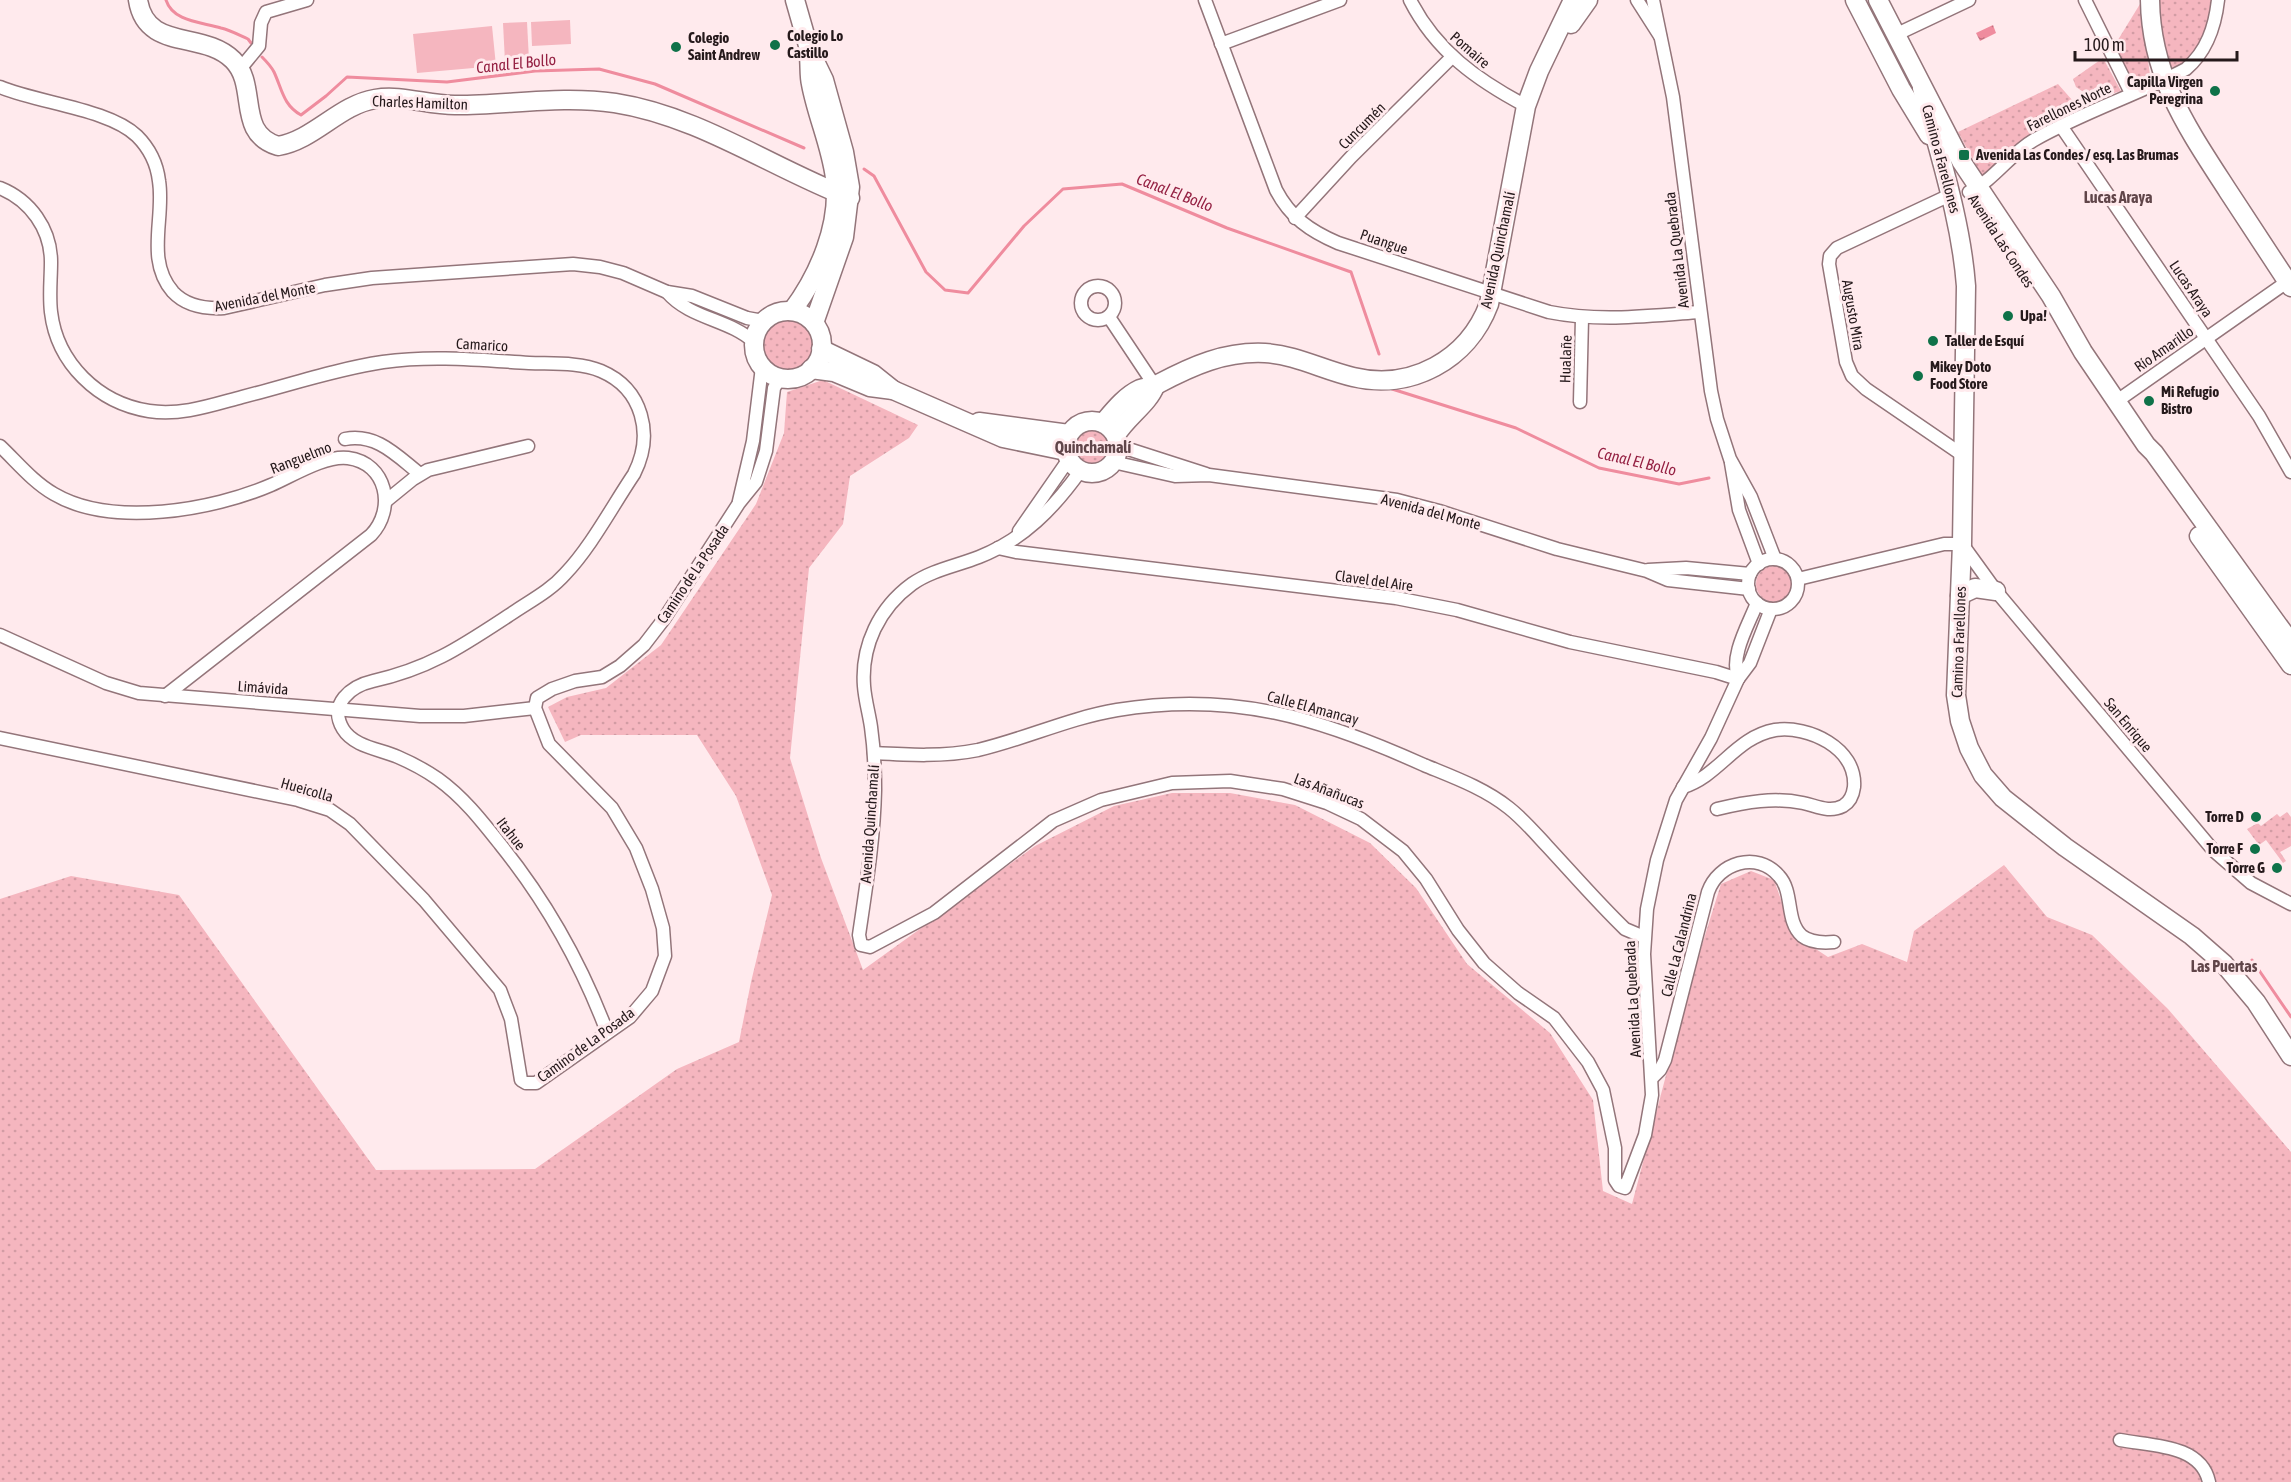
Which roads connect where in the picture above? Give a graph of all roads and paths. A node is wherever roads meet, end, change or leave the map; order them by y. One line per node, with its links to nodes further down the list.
1 (138, 0): 22 (street)
2 (307, 0): 22 (street)
3 (795, 0): 32 (street)
4 (1205, 0): 20 (street, Puangue)
5 (1340, 0): 20 (street)
6 (1410, 0): 21 (street, Pomaire)
7 (1573, 0): 19 (street, Avenida Quinchamalí)
8 (1588, 0): 19 (street, Avenida Quinchamalí)
9 (1637, 0): 18 (street, Avenida La Quebrada)
10 (1653, 0): 18 (street, Avenida La Quebrada)
11 (1856, 0): 29 (street, Avenida Las Condes)
12 (1878, 0): 17 (street, Avenida Las Condes)
13 (1969, 0): 17 (street)
14 (2085, 0): 26 (street)
15 (2150, 0): 23 (street)
16 (2218, 0): 23 (street, Farellones Norte)
17 (1895, 35): 25 (street, Avenida Las Condes)
18 (1660, 37): 39 (street, Avenida La Quebrada)
19 (1553, 43): 27 (street, Avenida Quinchamalí)
20 (1221, 44): 34 (street, Puangue)
21 (1452, 57): 27 (street, Pomaire); 34 (street, Cuncumén)
22 (240, 69): 32 (street, Charles Hamilton)
23 (2164, 79): 26 (street, Farellones Norte); 35 (street)
24 (0, 87): 36 (street, Avenida del Monte)
25 (1922, 88): 29 (street, Camino a Farellones); 31 (street, Avenida Las Condes)
26 (2131, 93): 28 (street, Farellones Norte)
27 (1526, 106): 37 (street, Avenida Quinchamalí)
28 (2061, 126): 31 (street, Farellones Norte); 44 (street, Lucas Araya)
29 (1938, 148): 31 (street, Avenida Las Condes); 33 (street, Camino a Farellones)
30 (0, 188): 85 (street, Camarico)
31 (1973, 190): 52 (street, Avenida Las Condes)
32 (843, 195): 38 (street); 43 (street)
33 (1950, 195): 59 (street, Camino a Farellones); 59 (street, Augusto Mira)
34 (1295, 218): 37 (street, Puangue)
35 (2289, 284): 44 (street, Río Amarillo)
36 (667, 292): 42 (street, Avenida del Monte); 45 (street, Avenida del Monte)
37 (1492, 294): 41 (street, Puangue); 50 (street, Avenida Quinchamalí)
38 (792, 311): 42 (street); 43 (street)
39 (1699, 312): 41 (street, Puangue); 60 (street, Avenida La Quebrada)
40 (1109, 316): 50 (street)
41 (1582, 318): 53 (street, Hualañe)
42 (763, 321): 45 (street)
43 (814, 323): 46 (street)
44 (2206, 338): 52 (street, Río Amarillo); 61 (street, Lucas Araya)
45 (754, 342): 47 (street)
46 (821, 349): 48 (street); 51 (street)
47 (762, 368): 49 (street); 65 (street, Camino de La Posada)
48 (812, 369): 49 (street); 51 (street)
49 (780, 378): 65 (street, Camino de La Posada)
50 (1155, 386): 55 (street, Avenida Quinchamalí)
51 (893, 390): 58 (street)
52 (2117, 401): 78 (street, Avenida Las Condes)
53 (1580, 402)
54 (345, 439): 62 (street)
55 (1113, 441): 58 (street); 58 (street); 63 (street, Avenida del Monte); 63 (street, Avenida del Monte)
56 (0, 446): 64 (street, Ranguelmo)
57 (528, 446): 62 (street)
58 (1072, 453): 67 (street, Avenida Quinchamalí)
59 (1964, 456): 66 (street, Camino a Farellones)
60 (1730, 459): 68 (street, Avenida La Quebrada); 69 (street, Avenida La Quebrada)
61 (2291, 472)
62 (420, 474): 64 (street)
63 (1209, 475): 70 (street, Avenida del Monte)
64 (386, 501): 83 (street)
65 (739, 503): 84 (street, Camino de La Posada)
66 (1962, 544): 72 (street); 74 (street, San Enrique); 75 (street, Camino a Farellones)
67 (998, 548): 82 (street, Clavel del Aire); 87 (street, Avenida Quinchamalí)
68 (1775, 559): 69 (street); 72 (street)
69 (1759, 564): 71 (street)
70 (1647, 571): 71 (street, Avenida del Monte); 73 (street, Avenida del Monte)
71 (1750, 574): 73 (street)
72 (1798, 579): 77 (street)
73 (1749, 589): 76 (street)
74 (1996, 591): 75 (street); 90 (street, San Enrique)
75 (1960, 595): 95 (street, Camino a Farellones)
76 (1757, 603): 77 (street); 82 (street, Avenida La Quebrada)
77 (1771, 609): 82 (street, Avenida La Quebrada)
78 (2280, 629): 80 (street, Avenida Las Condes); 81 (street, Avenida Las Condes)
79 (0, 635): 83 (street, Limávida)
80 (2291, 643)
81 (2291, 665)
82 (1738, 679): 88 (street, Avenida La Quebrada)
83 (165, 696): 85 (street, Limávida)
84 (535, 708): 85 (street, Limávida); 94 (street, Camino de La Posada)
85 (338, 709): 94 (street, Itahue)
86 (0, 738): 96 (street, Hueicolla)
87 (874, 753): 91 (street, Calle El Amancay); 93 (street, Avenida Quinchamalí)
88 (1683, 787): 89 (street); 91 (street, Avenida La Quebrada)
89 (1717, 809)
90 (2291, 904)
91 (1644, 937): 97 (street, Avenida La Quebrada)
92 (1834, 942): 97 (street, Calle La Calandrina)
93 (861, 945): 98 (street, Las Añañucas)
94 (607, 1032): 96 (street, Camino de La Posada)
95 (2291, 1056)
96 (517, 1057)
97 (1652, 1078): 98 (street, Avenida La Quebrada)
98 (1625, 1188)
99 (2120, 1440): 100 (street)
100 (2209, 1482)

